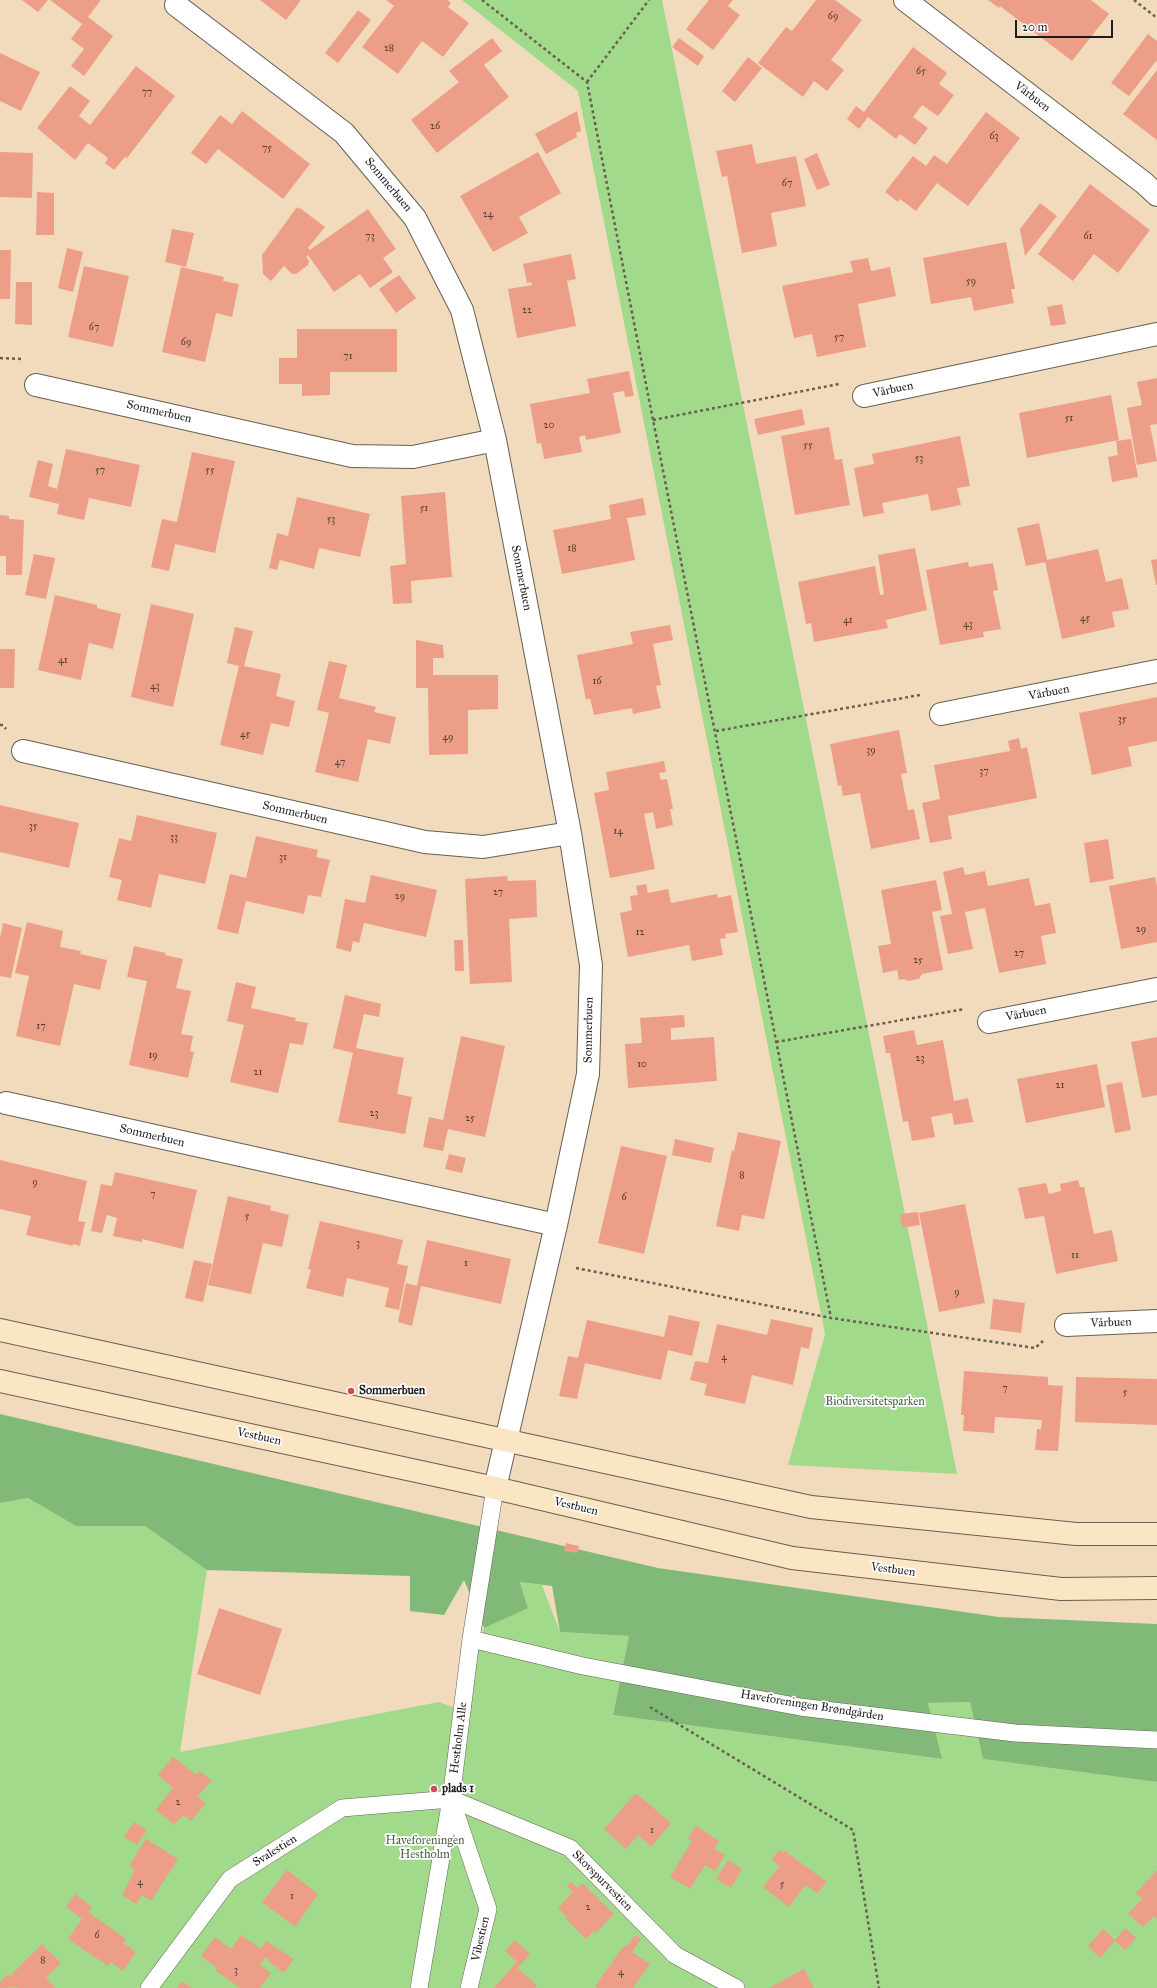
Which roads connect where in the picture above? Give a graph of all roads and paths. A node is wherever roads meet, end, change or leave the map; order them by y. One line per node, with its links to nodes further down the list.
1 (482, 0): 7 (path)
2 (649, 0): 7 (path)
3 (905, 0): 8 (street, Vårbuen)
4 (1134, 0): 6 (path)
5 (176, 4): 13 (street, Sommerbuen)
6 (1157, 18)
7 (587, 82): 12 (path)
8 (1157, 195)
9 (1157, 334): 11 (street, Vårbuen)
10 (36, 385): 13 (street, Sommerbuen)
11 (864, 396): 12 (path)
12 (653, 420): 16 (path)
13 (495, 440): 18 (street, Sommerbuen)
14 (1157, 671): 15 (street, Vårbuen)
15 (941, 714): 16 (path)
16 (716, 731): 21 (path)
17 (23, 751): 18 (street, Sommerbuen)
18 (570, 833): 23 (street, Sommerbuen)
19 (1157, 989): 20 (street, Vårbuen)
20 (989, 1022): 21 (path)
21 (776, 1042): 25 (path)
22 (6, 1103): 23 (street, Sommerbuen)
23 (556, 1225): 24 (street, Sommerbuen)
24 (548, 1262): 25 (path); 30 (street, Sommerbuen)
25 (831, 1318): 27 (path)
26 (1157, 1321): 27 (street, Vårbuen)
27 (1066, 1325)
28 (0, 1330): 30 (street)
29 (0, 1381): 31 (street, Vestbuen)
30 (506, 1441): 31 (street, Sommerbuen); 32 (street)
31 (495, 1488): 33 (street, Vestbuen); 34 (lane, Hestholm Alle)
32 (1157, 1534)
33 (1157, 1588)
34 (471, 1639): 36 (lane, Haveforeningen Brøndgården); 37 (lane, Hestholm Alle)
35 (644, 1703): 42 (path)
36 (1157, 1740)
37 (452, 1800): 38 (lane, Svalestien); 39 (lane, Hestholm Alle); 40 (lane, Vibestien); 41 (lane, Skovspurvestien)
38 (148, 1988)
39 (420, 1988)
40 (469, 1988)
41 (736, 1988)
42 (879, 1988)

